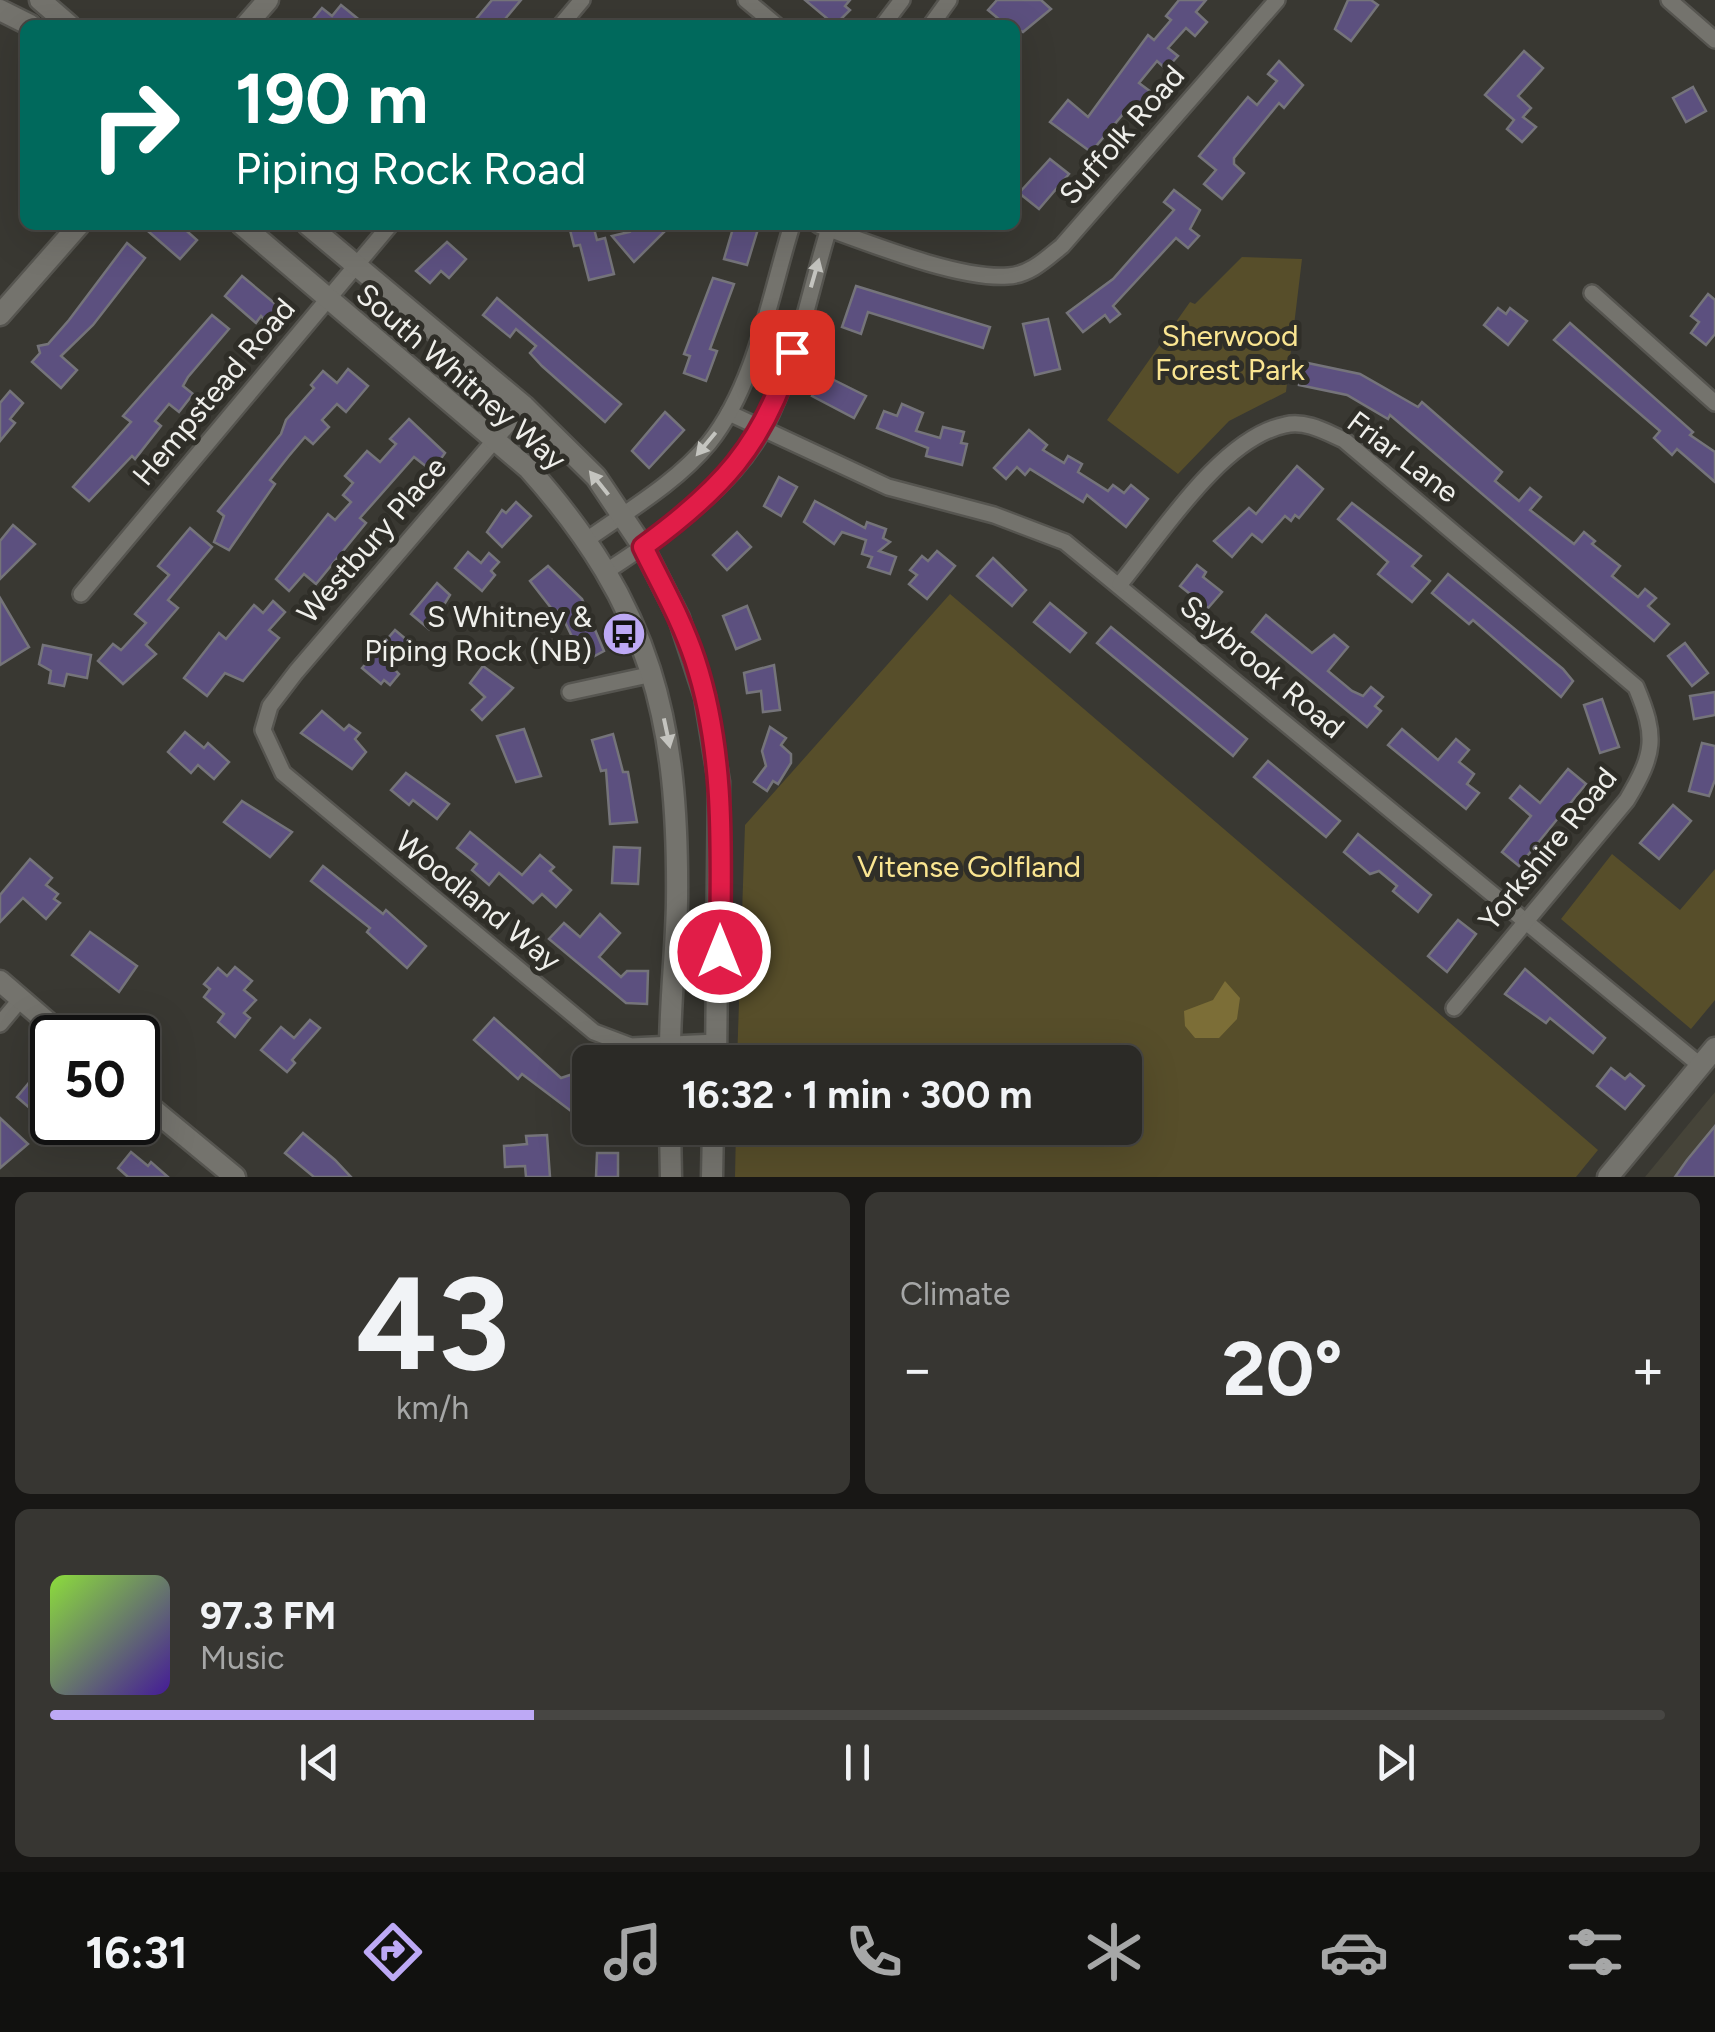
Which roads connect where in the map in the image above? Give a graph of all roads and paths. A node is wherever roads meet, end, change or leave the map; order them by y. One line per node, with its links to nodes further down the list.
1 (40, 0): 10 (main road)
2 (268, 0): 11 (main road)
3 (582, 0): 12 (street)
4 (746, 0): 13 (street)
5 (902, 0): 14 (street)
6 (949, 0): 15 (street)
7 (1276, 0): 24 (street, Suffolk Road)
8 (1670, 0): 17 (street)
9 (0, 12): 16 (main road)
10 (63, 20)
11 (250, 20)
12 (565, 20)
13 (770, 20)
14 (887, 20)
15 (934, 20)
16 (20, 30)
17 (1715, 40)
18 (75, 230): 28 (main road)
19 (248, 230): 27 (main road, South Whitney Way)
20 (314, 230): 25 (main road, South Whitney Way)
21 (386, 230): 25 (street, Hempstead Road)
22 (790, 230): 31 (street)
23 (824, 230): 32 (street, one-way to 23)
24 (838, 230)
25 (356, 264): 27 (street, Hempstead Road); 30 (main road, South Whitney Way)
26 (1592, 294): 29 (street)
27 (327, 300): 33 (main road, South Whitney Way); 39 (street, Hempstead Road)
28 (0, 316)
29 (1715, 402)
30 (524, 406): 33 (street, Westbury Place); 34 (main road, South Whitney Way, one-way to 30)
31 (729, 413): 32 (street, Saybrook Road); 34 (street, one-way to 34)
32 (764, 428): 36 (street); 38 (street, Saybrook Road)
33 (496, 438): 35 (main road, South Whitney Way); 43 (street, Westbury Place)
34 (624, 514): 35 (street); 36 (main road, South Whitney Way)
35 (588, 539): 37 (main road, South Whitney Way)
36 (643, 547): 37 (street); 52 (main road, South Whitney Way)
37 (607, 571): 40 (main road, South Whitney Way)
38 (1120, 584): 42 (street, Friar Lane); 44 (street, Saybrook Road)
39 (81, 594)
40 (653, 674): 41 (street); 51 (main road, South Whitney Way, one-way to 51)
41 (570, 692)
42 (1647, 713): 44 (street, Yorkshire Road)
43 (268, 714): 50 (street, Woodland Way)
44 (1526, 921): 47 (street, Yorkshire Road); 54 (street, Saybrook Road)
45 (0, 981): 46 (main road)
46 (20, 1000): 48 (main road); 49 (street)
47 (1454, 1008)
48 (38, 1015)
49 (0, 1024)
50 (628, 1045)
51 (670, 1045)
52 (716, 1045)
53 (1715, 1048): 54 (main road)
54 (1701, 1066): 61 (main road)
55 (160, 1114): 58 (main road)
56 (670, 1145): 59 (main road)
57 (713, 1145): 60 (main road)
58 (235, 1177)
59 (671, 1177)
60 (712, 1177)
61 (1608, 1177)

